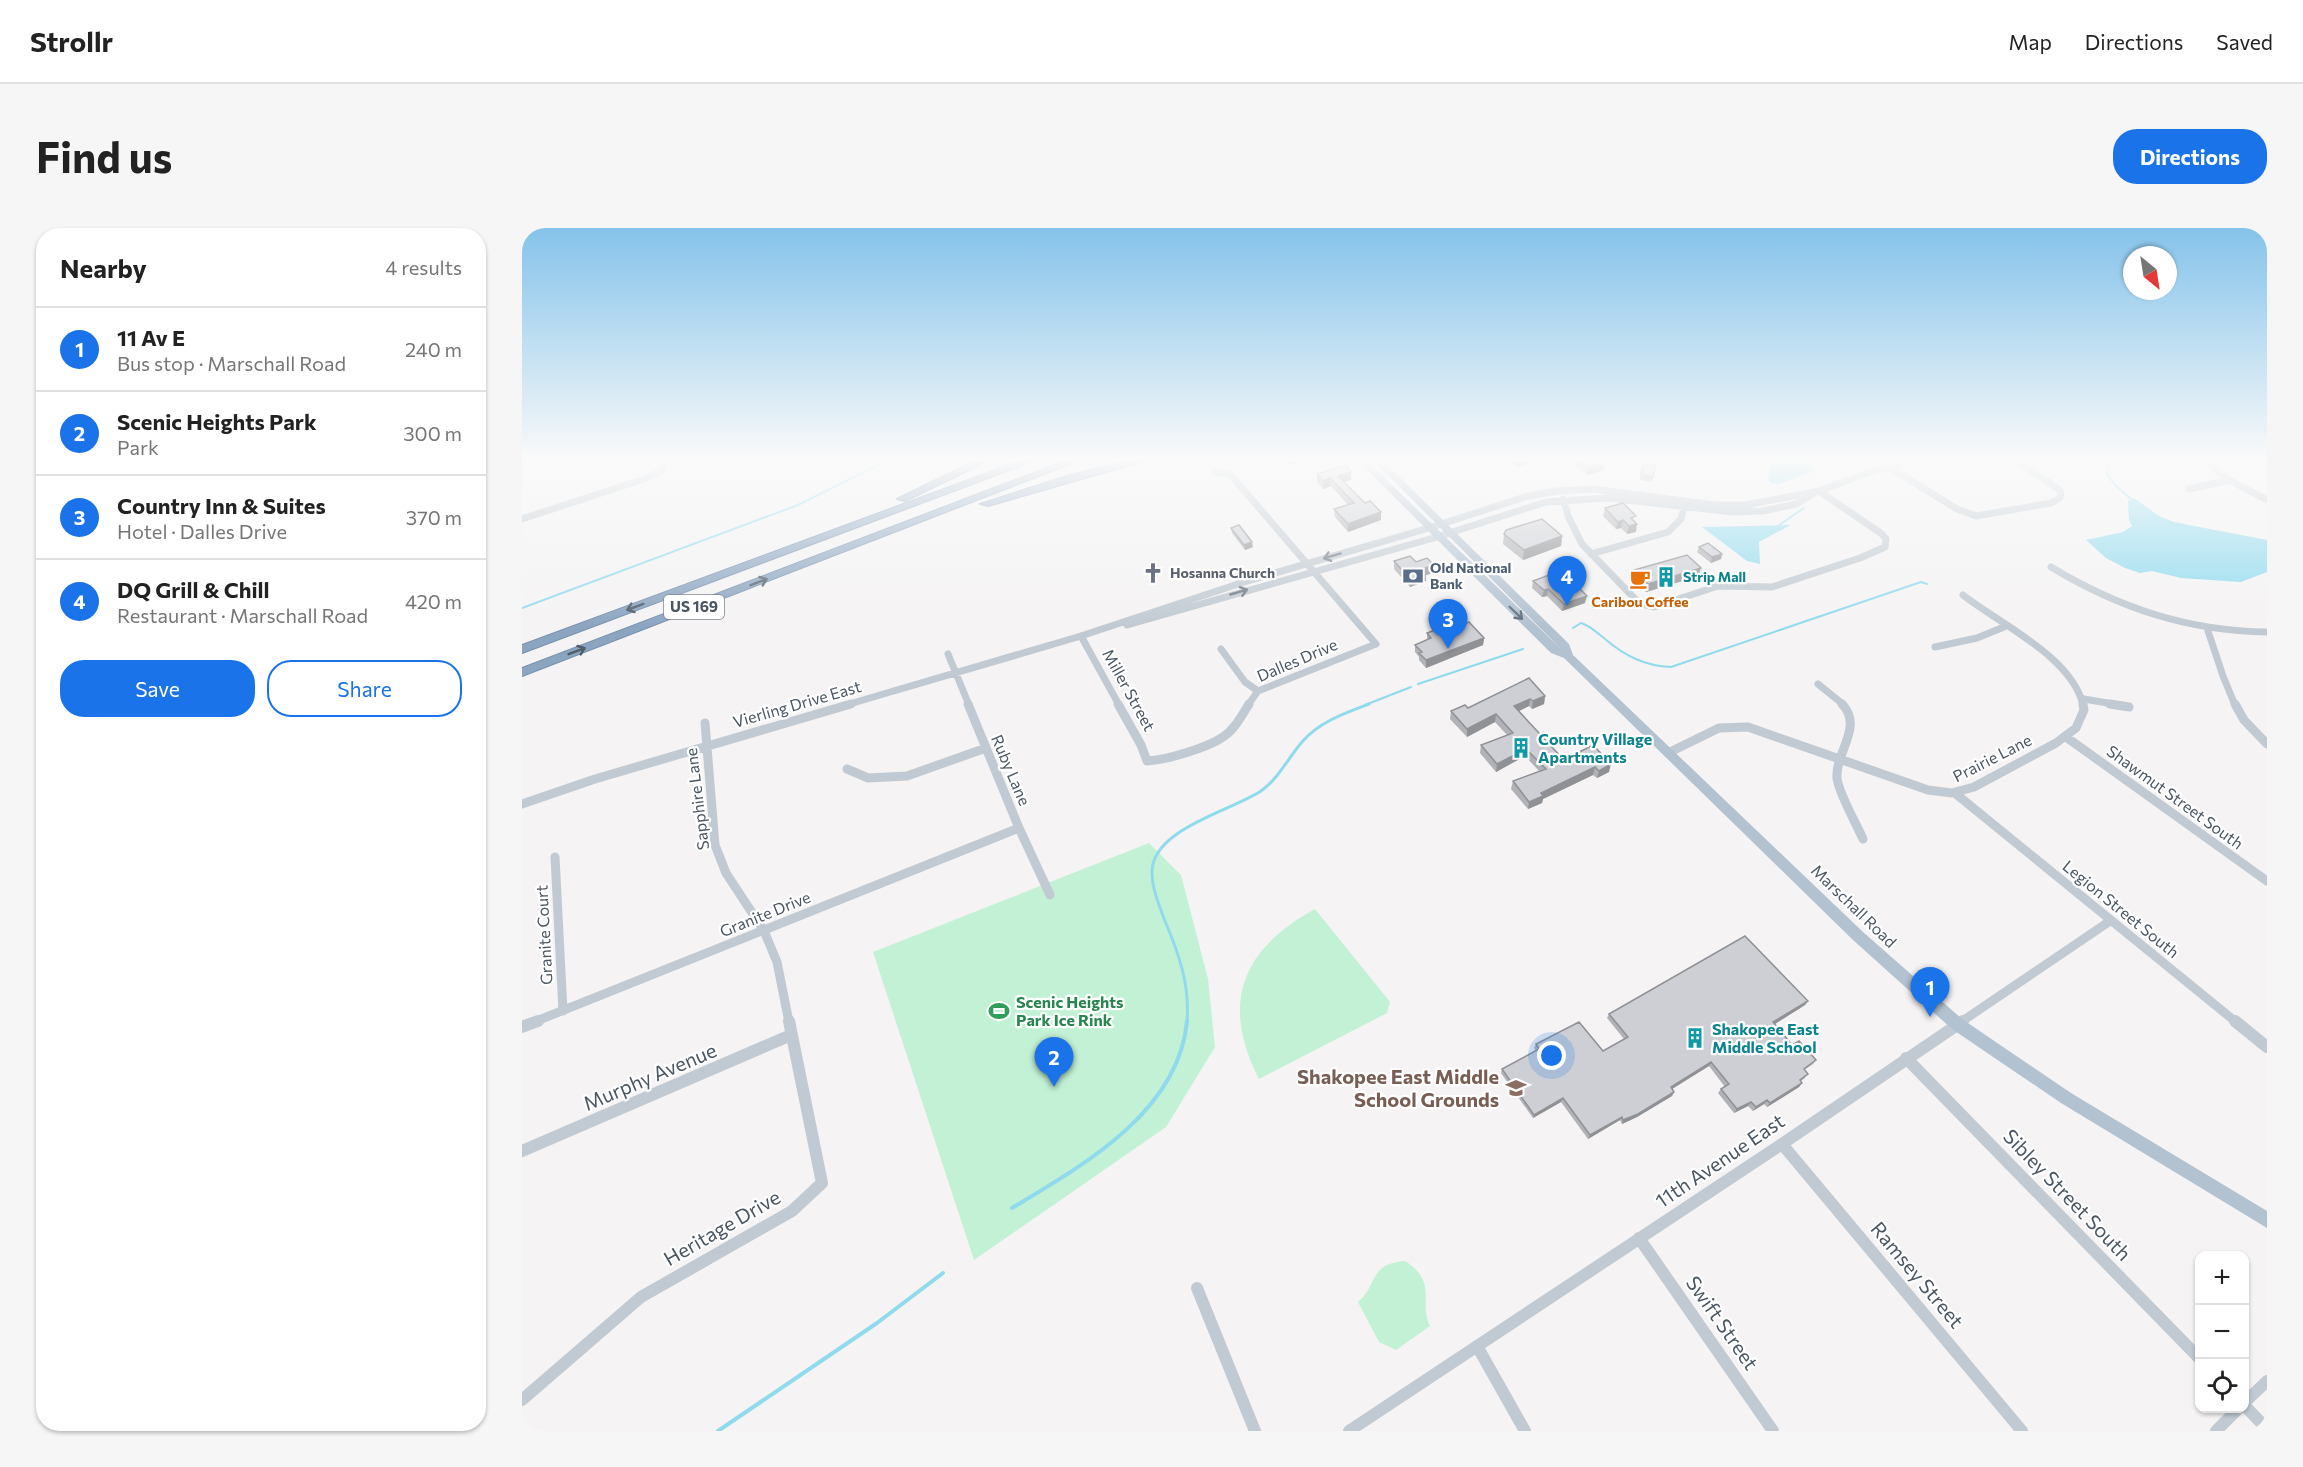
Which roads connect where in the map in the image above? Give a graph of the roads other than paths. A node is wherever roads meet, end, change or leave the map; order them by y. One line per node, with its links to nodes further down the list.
1 (869, 515): 22 (highway)
2 (881, 515): 22 (highway, US 169)
3 (935, 515): 17 (highway, US 169)
4 (952, 515): 17 (highway)
5 (1266, 515): 19 (street)
6 (1416, 515): 14 (main road, Marschall Road)
7 (1433, 515): 13 (main road, Marschall Road)
8 (1469, 515): 13 (street, Vierling Drive East)
9 (1501, 515): 15 (street, Vierling Drive East)
10 (1568, 515): 18 (street)
11 (1682, 515): 18 (street)
12 (1854, 515): 18 (street)
13 (1442, 524): 14 (street, Vierling Drive East); 15 (main road, Marschall Road)
14 (1429, 528): 16 (main road, Marschall Road); 19 (street, Vierling Drive East, one-way to 19)
15 (1450, 532): 16 (street, Vierling Drive East); 32 (main road, Marschall Road)
16 (1437, 537): 21 (street, Vierling Drive East); 32 (main road, Marschall Road, one-way to 32)
17 (866, 542): 33 (highway, US 169, one-way to 17)
18 (1591, 554)
19 (1308, 563): 21 (street); 27 (street, Vierling Drive East)
20 (2051, 567): 25 (street)
21 (1313, 571): 27 (street, Vierling Drive East, one-way to 21); 36 (street, Dalles Drive)
22 (689, 586): 29 (highway, US 169, one-way to 29)
23 (1963, 596): 24 (street)
24 (2004, 627): 28 (street); 37 (street)
25 (2207, 628): 26 (street); 41 (street)
26 (2267, 632)
27 (1081, 636): 34 (street, Vierling Drive East); 46 (street, Miller Street)
28 (1935, 647)
29 (522, 649)
30 (1221, 649): 36 (street)
31 (948, 654): 34 (street, Ruby Lane)
32 (1568, 656): 44 (main road, Marschall Road)
33 (522, 672)
34 (956, 674): 42 (street, Vierling Drive East); 43 (street, Ruby Lane)
35 (1818, 684): 45 (street)
36 (1258, 691): 46 (street, Dalles Drive)
37 (2084, 699): 38 (street); 40 (street, Prairie Lane)
38 (2129, 707)
39 (705, 723): 42 (street, Sapphire Lane)
40 (2066, 737): 48 (street, Prairie Lane); 53 (street, Shawmut Street South)
41 (2267, 744)
42 (705, 747): 49 (street, Vierling Drive East); 56 (street, Sapphire Lane)
43 (986, 748): 47 (street); 50 (street, Ruby Lane)
44 (1668, 753): 45 (street, Prairie Lane); 58 (main road, Marschall Road)
45 (1840, 759): 48 (street, Prairie Lane); 51 (street)
46 (1147, 761)
47 (847, 769)
48 (1956, 794): 55 (street, Legion Street South)
49 (522, 804)
50 (1019, 828): 54 (street, Ruby Lane); 56 (street, Granite Drive)
51 (1863, 839)
52 (555, 857): 57 (street, Granite Court)
53 (2267, 881)
54 (1050, 896)
55 (2110, 921): 58 (street, 11th Avenue East); 61 (street, Legion Street South)
56 (764, 931): 57 (street, Granite Drive); 60 (street, Heritage Drive)
57 (563, 1011): 59 (street, Granite Drive)
58 (1957, 1024): 62 (street, 11th Avenue East); 65 (main road, Marschall Road)
59 (522, 1027)
60 (791, 1035): 64 (street, Murphy Avenue); 72 (street, Heritage Drive)
61 (2267, 1047)
62 (1906, 1058): 63 (street, 11th Avenue East); 69 (street, Sibley Street South)
63 (1782, 1144): 66 (street, 11th Avenue East); 80 (street, Ramsey Street)
64 (522, 1151)
65 (2267, 1220)
66 (1639, 1238): 68 (street, 11th Avenue East); 79 (street, Swift Street)
67 (1197, 1288): 76 (street)
68 (1477, 1346): 77 (street, 11th Avenue East); 78 (street)
69 (2195, 1355)
70 (2267, 1382): 71 (street)
71 (2249, 1399)
72 (522, 1400)
73 (2249, 1409): 75 (street)
74 (2234, 1413): 81 (street)
75 (2267, 1429)
76 (1255, 1431)
77 (1349, 1431)
78 (1525, 1431)
79 (1773, 1431)
80 (2022, 1431)
81 (2216, 1431)

